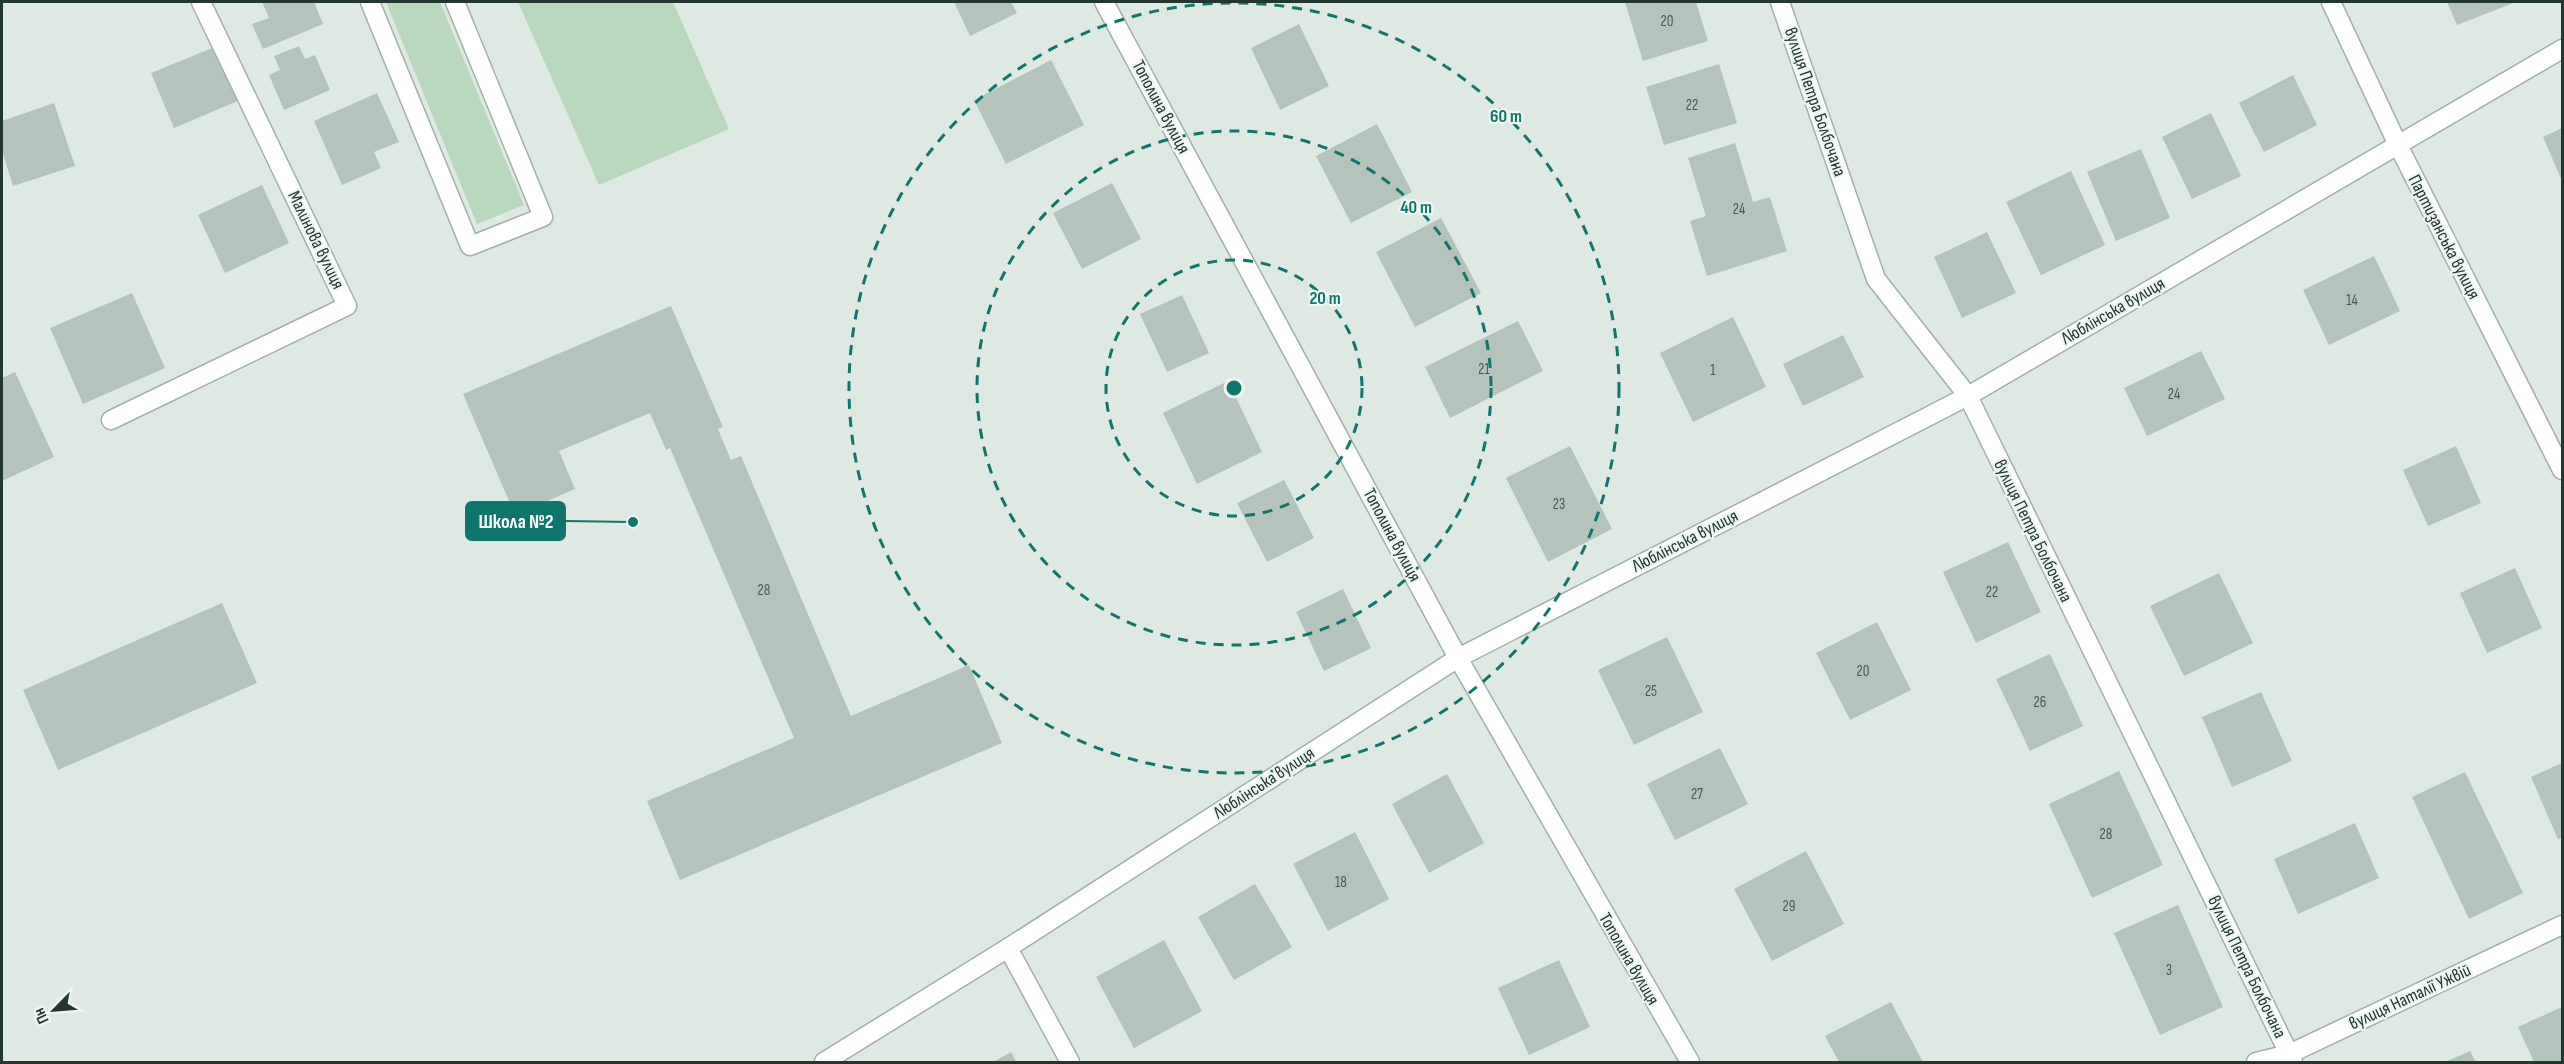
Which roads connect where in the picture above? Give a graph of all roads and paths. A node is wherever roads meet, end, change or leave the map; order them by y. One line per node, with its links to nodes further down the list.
1 (201, 2): 10 (street, Малинова вулиця)
2 (370, 2): 3 (street)
3 (455, 2)
4 (1104, 2): 12 (street, Тополина вулиця)
5 (1780, 2): 9 (street, вулиця Петра Болбочана)
6 (2331, 2): 8 (street, Партизанська вулиця)
7 (2562, 49): 8 (street, Люблінська вулиця)
8 (2398, 145): 9 (street, Люблінська вулиця); 11 (street, Партизанська вулиця)
9 (1968, 396): 12 (street, Люблінська вулиця); 15 (street, вулиця Петра Болбочана)
10 (111, 420)
11 (2562, 470)
12 (1458, 658): 14 (street, Люблінська вулиця); 18 (street, Тополина вулиця)
13 (2562, 925): 15 (street, вулиця Наталії Ужвій)
14 (1008, 948): 16 (street, Люблінська вулиця); 17 (street)
15 (2291, 1058): 19 (street, вулиця Наталії Ужвій)
16 (825, 1062)
17 (1070, 1062)
18 (1690, 1062)
19 (2256, 1062)

